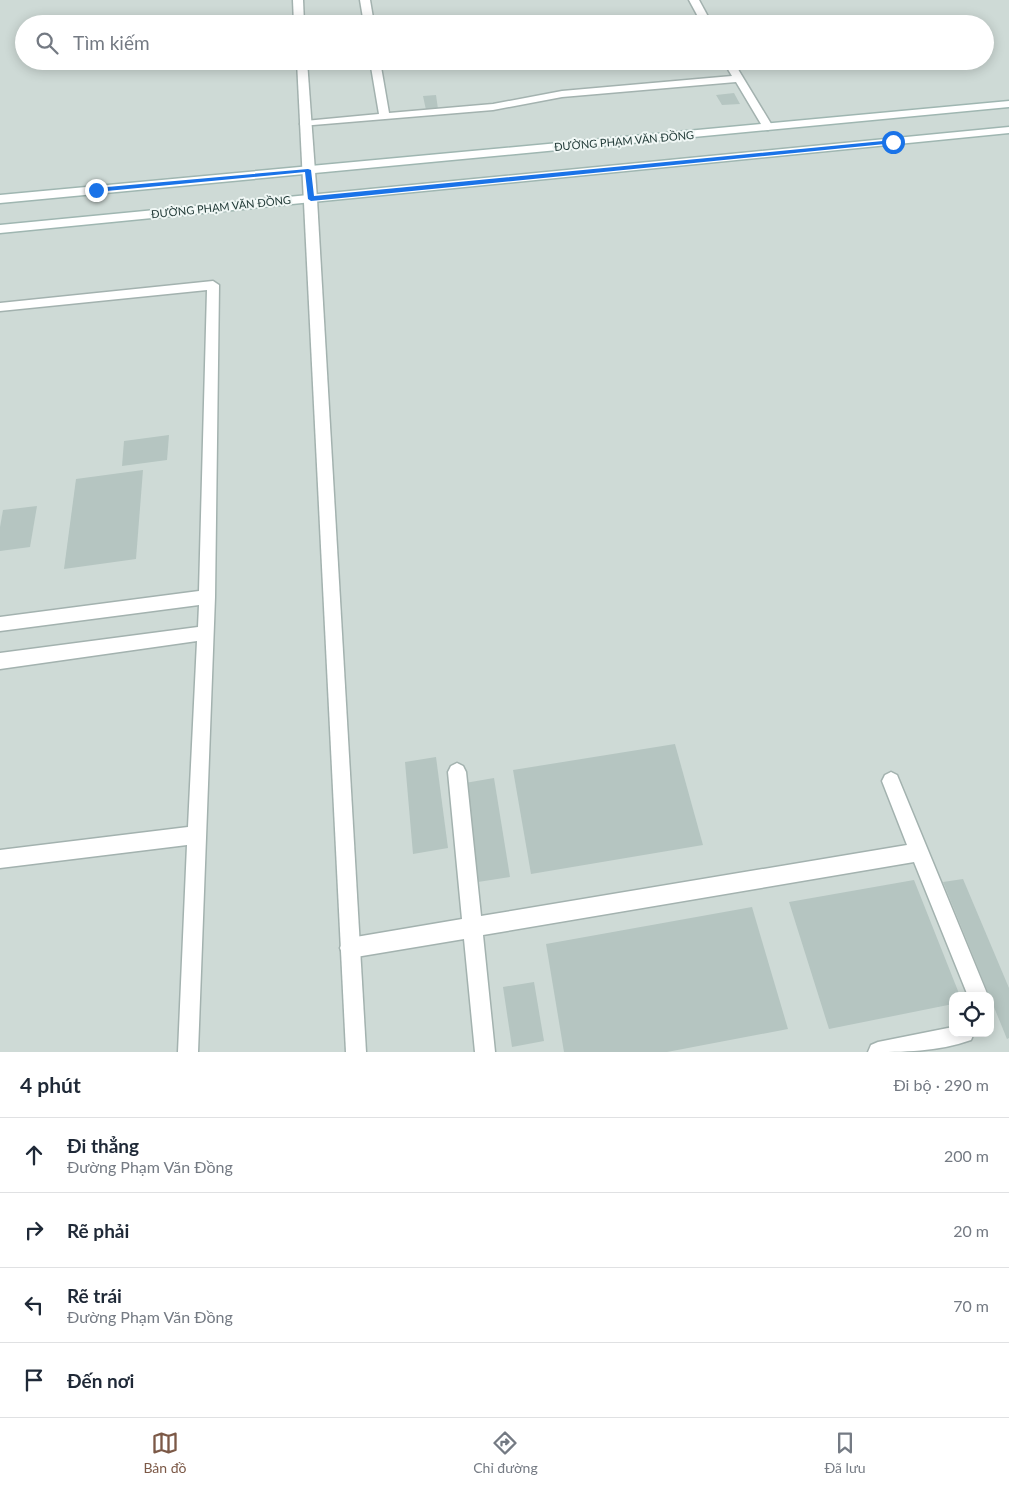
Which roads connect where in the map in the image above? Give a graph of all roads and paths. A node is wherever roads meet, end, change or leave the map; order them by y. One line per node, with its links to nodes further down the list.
1 (298, 0): 4 (street)
2 (364, 0): 5 (street)
3 (694, 0): 6 (street)
4 (299, 15)
5 (367, 15)
6 (702, 15)
7 (302, 70): 13 (street)
8 (377, 70): 12 (street)
9 (733, 70): 10 (street)
10 (738, 78): 12 (street); 14 (street)
11 (1009, 104): 14 (street, ĐƯỜNG PHẠM VĂN ĐỒNG)
12 (385, 117): 13 (street)
13 (305, 124): 16 (street)
14 (768, 127): 16 (street, ĐƯỜNG PHẠM VĂN ĐỒNG)
15 (1009, 130): 17 (street, ĐƯỜNG PHẠM VĂN ĐỒNG)
16 (308, 170): 17 (street); 18 (street, ĐƯỜNG PHẠM VĂN ĐỒNG)
17 (311, 199): 19 (street, ĐƯỜNG PHẠM VĂN ĐỒNG); 31 (street)
18 (0, 200)
19 (0, 229)
20 (0, 307): 21 (street)
21 (206, 597): 22 (street); 23 (street)
22 (0, 624)
23 (204, 633): 24 (street); 27 (street)
24 (0, 661)
25 (457, 772): 30 (street)
26 (891, 781): 28 (street)
27 (197, 835): 29 (street); 34 (street)
28 (920, 852): 30 (street); 32 (street)
29 (0, 859)
30 (472, 927): 31 (street); 36 (street)
31 (350, 948): 35 (street)
32 (976, 992)
33 (954, 1037): 37 (street)
34 (188, 1052)
35 (356, 1052)
36 (484, 1052)
37 (878, 1052)

